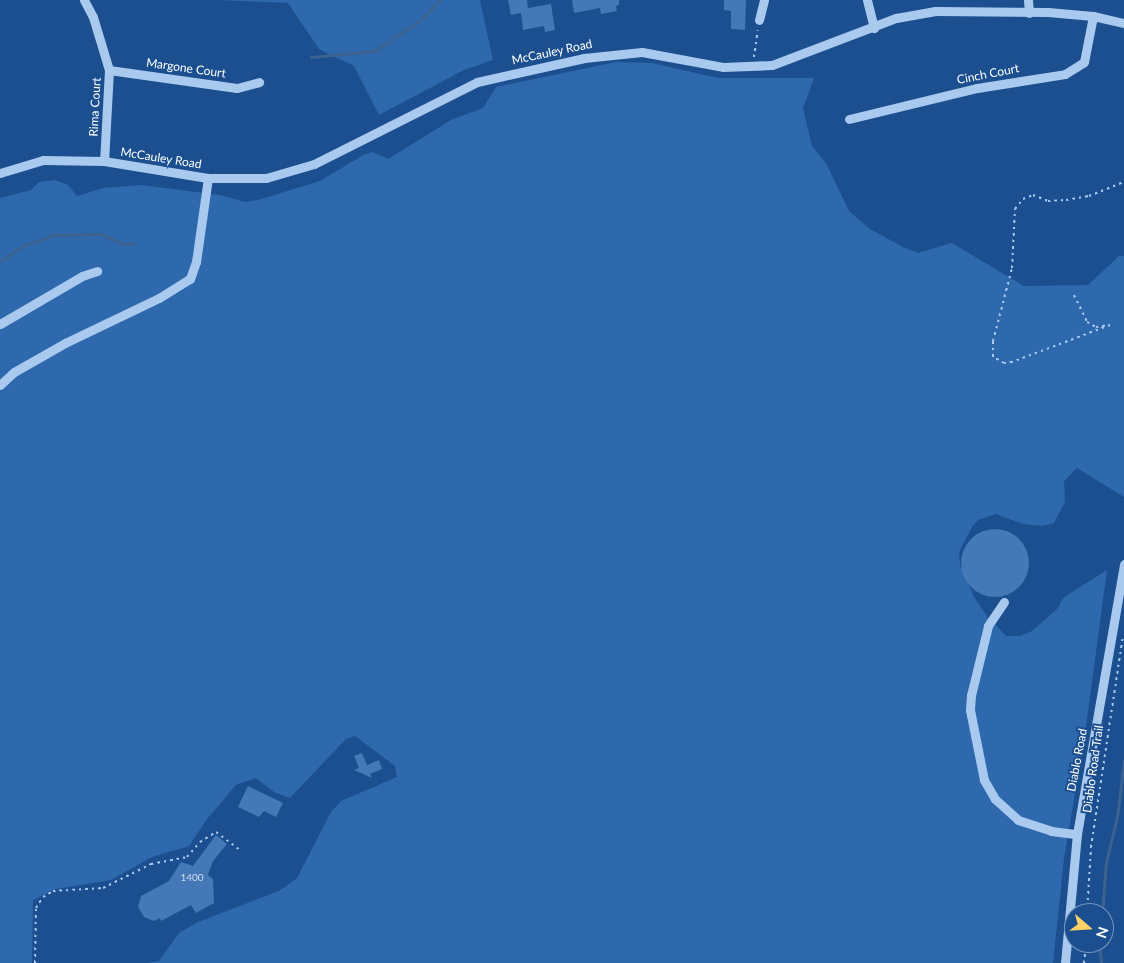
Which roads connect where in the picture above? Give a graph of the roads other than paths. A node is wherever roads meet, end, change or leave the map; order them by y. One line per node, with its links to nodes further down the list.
1 (84, 0): 10 (street, Rima Court)
2 (764, 0): 7 (street)
3 (867, 0): 9 (street)
4 (1028, 0): 5 (street)
5 (1029, 13): 6 (street, McCauley Road); 9 (street, McCauley Road)
6 (1093, 16): 8 (street, McCauley Road); 12 (street, Cinch Court)
7 (760, 20)
8 (1124, 22)
9 (874, 28): 15 (street, McCauley Road)
10 (110, 70): 11 (street, Margone Court); 13 (street, Rima Court)
11 (259, 82)
12 (849, 119)
13 (104, 161): 14 (street, McCauley Road); 15 (street, McCauley Road)
14 (0, 173)
15 (208, 178): 18 (street)
16 (97, 271): 17 (street)
17 (0, 324)
18 (0, 384)
19 (1124, 564): 21 (street, Diablo Road)
20 (1004, 602): 21 (street)
21 (1077, 834): 22 (street, Diablo Road)
22 (1064, 963)

